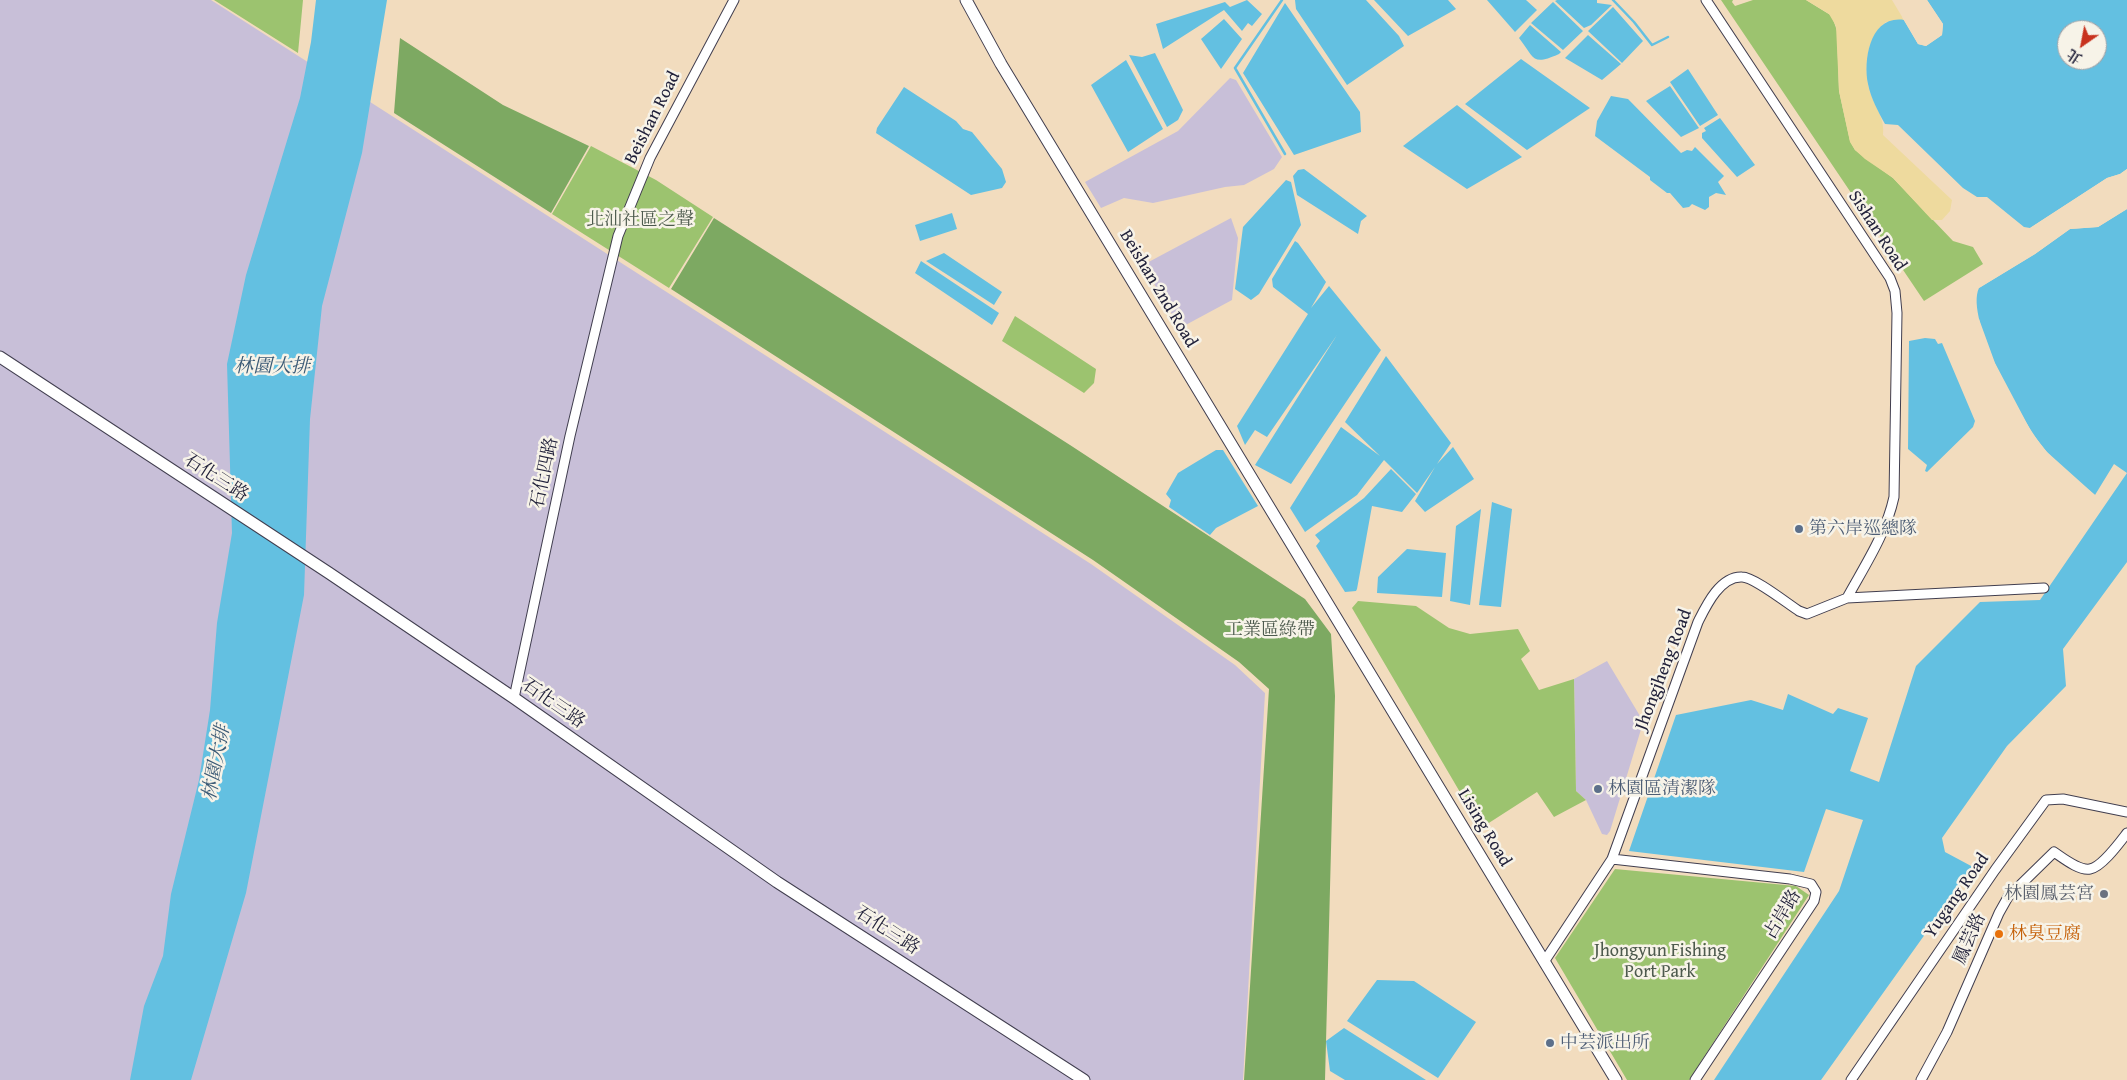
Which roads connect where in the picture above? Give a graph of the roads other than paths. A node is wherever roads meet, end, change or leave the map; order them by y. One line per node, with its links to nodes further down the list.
1 (734, 0): 4 (street, Beishan Road)
2 (966, 0): 7 (street, Beishan 2nd Road)
3 (1706, 0): 8 (street, Sishan Road)
4 (614, 256): 9 (street, 石化四路)
5 (0, 357): 9 (street, 石化三路)
6 (2044, 588): 8 (street, Jhongjheng Road)
7 (1322, 594): 13 (street, Lising Road)
8 (1847, 598): 12 (street, Jhongjheng Road)
9 (514, 698): 14 (street, 石化三路)
10 (2127, 812): 17 (street, Yugang Road)
11 (2127, 833): 18 (street, 鳳芸路)
12 (1612, 859): 13 (street, Jhongjheng Road); 16 (street, 占岸路)
13 (1544, 962): 15 (street, Lising Road)
14 (1084, 1080)
15 (1616, 1080)
16 (1695, 1080)
17 (1851, 1080)
18 (1921, 1080)

